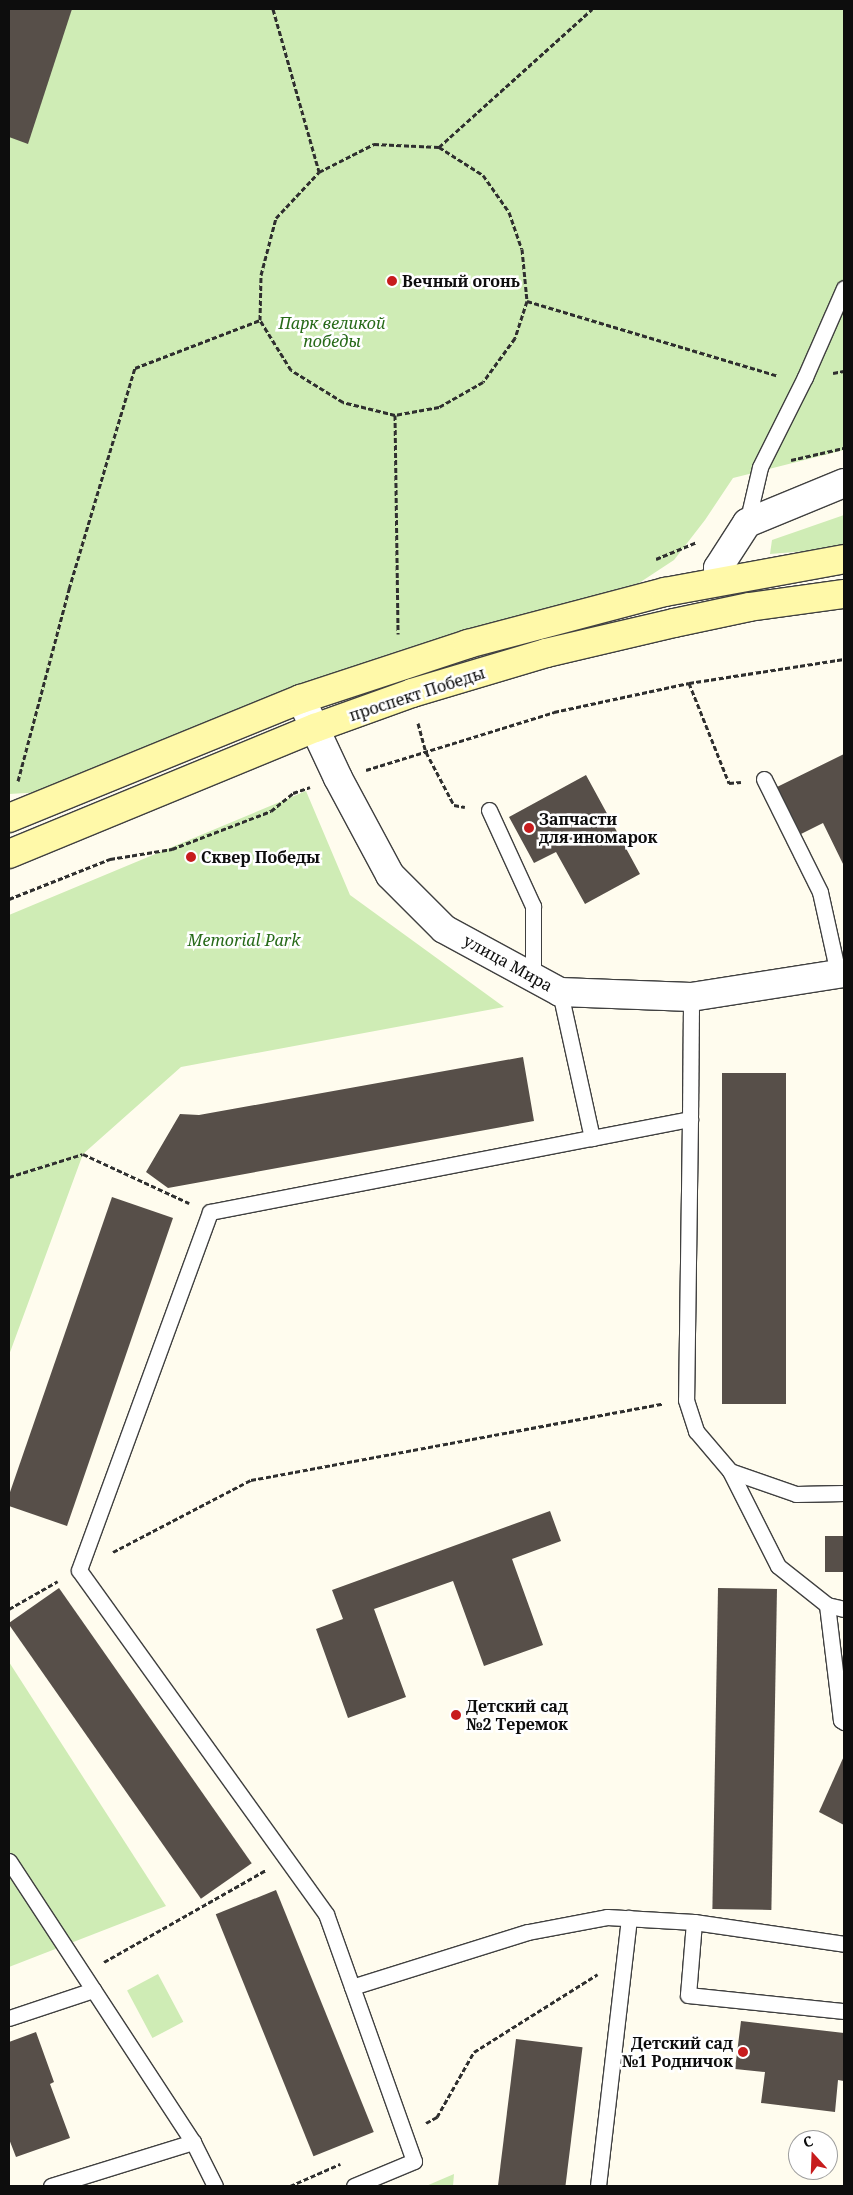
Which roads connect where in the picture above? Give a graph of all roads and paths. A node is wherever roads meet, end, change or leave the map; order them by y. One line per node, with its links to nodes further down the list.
1 (273, 9): 4 (path)
2 (592, 9): 3 (path)
3 (439, 146): 4 (path); 6 (path)
4 (319, 172): 7 (path)
5 (844, 288): 8 (lane)
6 (527, 301): 8 (path); 9 (path)
7 (260, 320): 9 (path); 26 (path)
8 (805, 378): 11 (lane)
9 (395, 415): 17 (path)
10 (844, 448): 11 (path)
11 (760, 467): 13 (lane)
12 (844, 484): 13 (street)
13 (748, 523): 15 (street)
14 (844, 559): 15 (main road, проспект Победы)
15 (719, 581): 20 (main road, проспект Победы)
16 (844, 594): 21 (main road, проспект Победы)
17 (398, 637)
18 (844, 659): 19 (path)
19 (689, 683): 23 (path); 25 (path)
20 (301, 699): 21 (street, улица Мира); 28 (main road, проспект Победы)
21 (315, 728): 24 (street, улица Мира); 29 (main road, проспект Победы)
22 (420, 731): 23 (path)
23 (426, 752): 24 (path); 27 (path)
24 (338, 778): 30 (path); 32 (street, улица Мира)
25 (764, 779): 31 (lane)
26 (18, 781)
27 (489, 810): 32 (lane)
28 (9, 818)
29 (9, 854)
30 (9, 899)
31 (841, 973): 34 (street, улица Мира)
32 (534, 976): 33 (street, улица Мира)
33 (560, 992): 34 (street, улица Мира); 36 (lane)
34 (691, 997): 35 (lane)
35 (690, 1119): 36 (lane); 39 (lane)
36 (592, 1138): 38 (lane)
37 (9, 1177): 38 (path)
38 (210, 1212): 42 (lane)
39 (686, 1400): 40 (lane); 42 (path)
40 (730, 1471): 41 (lane); 43 (lane)
41 (844, 1493)
42 (79, 1570): 44 (path); 47 (lane)
43 (827, 1605): 45 (lane); 46 (lane)
44 (9, 1609)
45 (844, 1609)
46 (844, 1722)
47 (286, 1859): 53 (path); 54 (lane)
48 (9, 1861): 53 (lane)
49 (629, 1918): 50 (lane); 52 (lane); 54 (lane)
50 (694, 1922): 51 (lane); 56 (lane)
51 (844, 1944)
52 (624, 1958): 58 (path); 63 (lane)
53 (83, 1974): 55 (lane)
54 (352, 1987): 58 (lane)
55 (93, 1990): 57 (lane); 59 (lane)
56 (844, 2011)
57 (9, 2018)
58 (404, 2134): 62 (lane)
59 (193, 2142): 60 (lane); 61 (lane)
60 (51, 2186)
61 (215, 2186)
62 (354, 2186)
63 (598, 2186)

